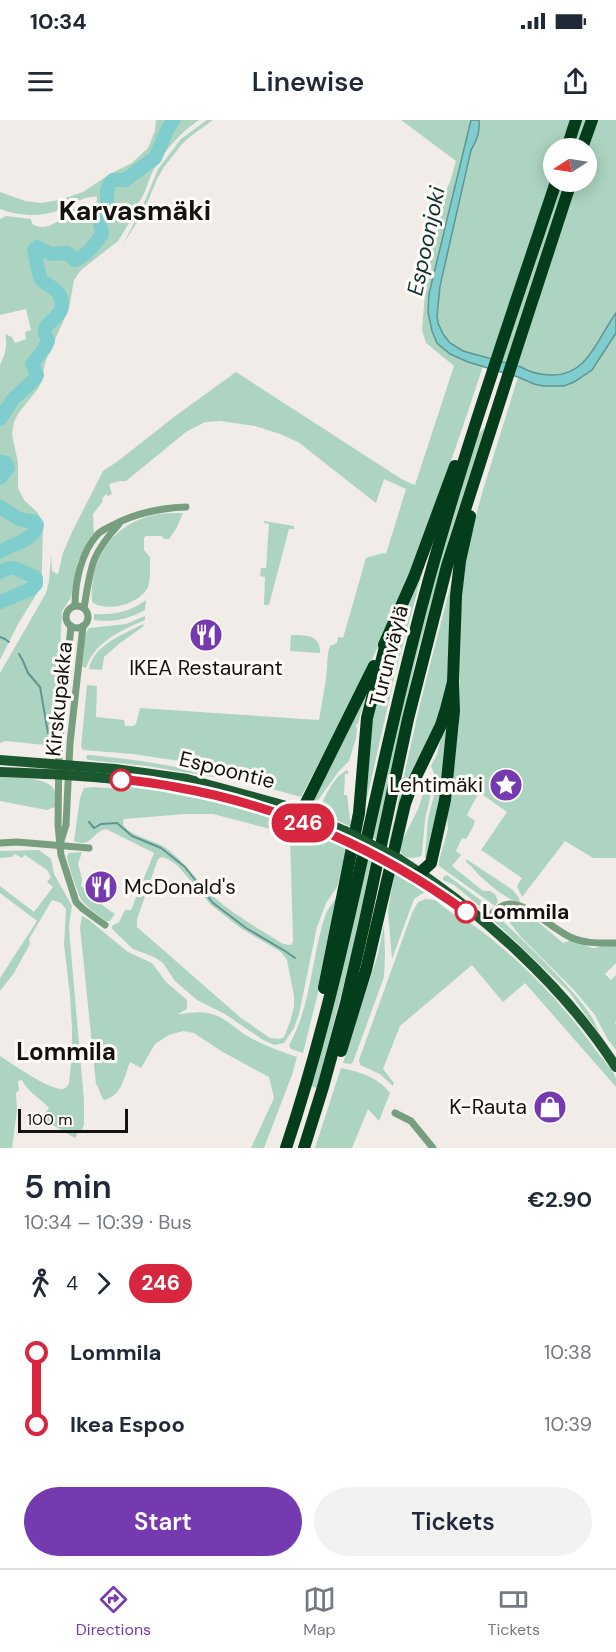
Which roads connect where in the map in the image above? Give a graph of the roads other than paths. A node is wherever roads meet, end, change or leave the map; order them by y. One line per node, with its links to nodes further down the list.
1 (576, 120): 3 (highway)
2 (592, 120): 4 (highway)
3 (570, 138)
4 (586, 138)
5 (553, 192): 7 (highway, Turunväylä)
6 (569, 192): 8 (highway, Turunväylä)
7 (470, 442): 15 (highway); 31 (highway, Turunväylä)
8 (472, 486): 16 (highway); 32 (highway, Turunväylä)
9 (186, 507): 10 (street)
10 (124, 519): 11 (street); 12 (street)
11 (75, 606): 12 (street); 13 (street)
12 (84, 608): 14 (street)
13 (71, 626): 14 (street); 18 (street, Kirskupakka)
14 (83, 626): 18 (street, Kirskupakka)
15 (387, 639): 20 (highway); 31 (highway)
16 (453, 682): 26 (highway); 32 (highway)
17 (0, 760): 18 (main road, Espoontie)
18 (64, 770): 19 (main road, Espoontie); 20 (main road, Espoontie); 21 (main road, Espoontie); 24 (street)
19 (0, 772)
20 (302, 810): 21 (highway); 22 (main road, Espoontie)
21 (306, 824): 22 (main road, Espoontie)
22 (344, 835): 26 (main road, Espoontie, bridge)
23 (0, 843): 24 (street)
24 (60, 846): 25 (street); 28 (street)
25 (89, 848)
26 (414, 874): 27 (main road, Espoontie)
27 (483, 922): 29 (street); 30 (main road, Espoontie)
28 (105, 925)
29 (616, 943)
30 (614, 1061)
31 (306, 1084): 34 (highway, Turunväylä)
32 (323, 1087): 35 (highway, Turunväylä)
33 (395, 1113): 36 (street)
34 (284, 1148)
35 (304, 1148)
36 (433, 1148)

